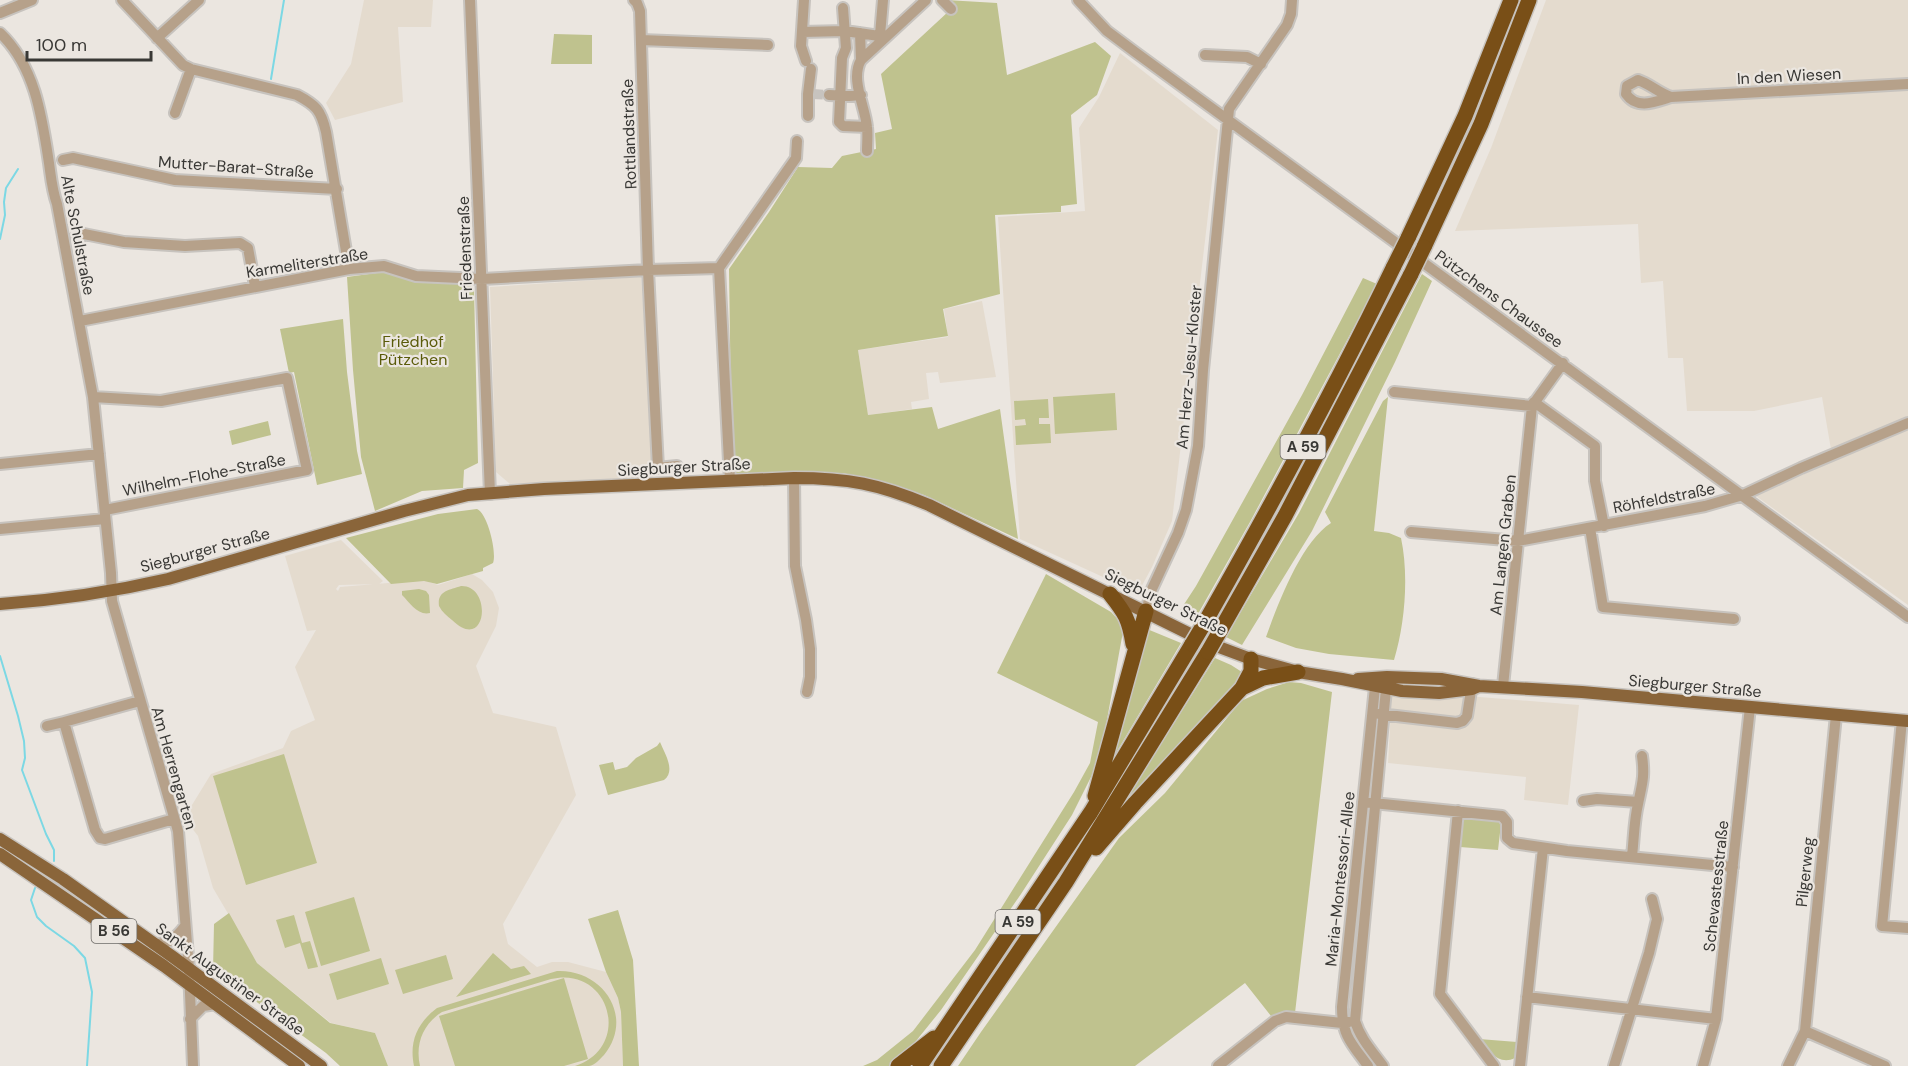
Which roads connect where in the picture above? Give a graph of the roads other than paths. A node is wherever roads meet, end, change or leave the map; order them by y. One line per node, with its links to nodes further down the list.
1 (32, 0): 16 (street)
2 (122, 0): 22 (street)
3 (199, 0): 22 (street)
4 (470, 0): 46 (street, Friedenstraße)
5 (634, 0): 23 (street, Rottlandstraße)
6 (804, 0): 18 (street)
7 (883, 0): 21 (street)
8 (926, 0): 21 (street)
9 (942, 0): 15 (street)
10 (1078, 0): 36 (street, Pützchens Chaussee)
11 (1292, 0): 27 (street)
12 (1511, 0): 94 (highway, A 59, bridge)
13 (1529, 0): 101 (highway, A 59, bridge)
14 (843, 8): 17 (street)
15 (951, 9)
16 (0, 13)
17 (845, 31): 18 (street); 20 (street); 32 (street)
18 (801, 32): 34 (street)
19 (0, 33): 48 (street, Alte Schulstraße)
20 (861, 33): 21 (street); 26 (street)
21 (883, 36): 26 (street)
22 (157, 38): 28 (street)
23 (641, 40): 24 (street); 45 (street, Rottlandstraße)
24 (768, 45)
25 (1205, 55): 27 (street)
26 (861, 60): 31 (street)
27 (1260, 64): 36 (street)
28 (191, 69): 35 (street); 41 (street)
29 (1908, 84): 33 (street, In den Wiesen)
30 (829, 95): 32 (street)
31 (861, 95): 32 (street); 37 (street)
32 (841, 96): 37 (street)
33 (1671, 97)
34 (806, 111)
35 (175, 113)
36 (1227, 118): 49 (street, Pützchens Chaussee); 70 (street, Am Herz-Jesu-Kloster)
37 (867, 127): 39 (street)
38 (797, 141): 43 (street)
39 (867, 151)
40 (63, 160): 41 (street, Mutter-Barat-Straße)
41 (337, 189): 44 (street)
42 (76, 236): 47 (street)
43 (719, 268): 45 (street, Karmeliterstraße); 58 (street)
44 (349, 269): 46 (street, Karmeliterstraße); 47 (street, Karmeliterstraße)
45 (648, 270): 46 (street, Karmeliterstraße); 56 (street)
46 (482, 279): 59 (street, Friedenstraße)
47 (255, 286): 48 (street, Karmeliterstraße)
48 (80, 321): 51 (street, Alte Schulstraße)
49 (1563, 363): 52 (street); 60 (street, Pützchens Chaussee)
50 (1394, 392): 52 (street)
51 (93, 397): 54 (street, Alte Schulstraße); 61 (street, Wilhelm-Flohe-Straße)
52 (1533, 404): 62 (street); 66 (street, Am Langen Graben)
53 (1908, 423): 60 (street, Röhfeldstraße)
54 (99, 454): 55 (street); 61 (street, Alte Schulstraße)
55 (0, 464)
56 (677, 466)
57 (794, 478): 58 (main road, Siegburger Straße); 68 (main road, Siegburger Straße); 80 (street)
58 (730, 482): 59 (main road, Siegburger Straße)
59 (490, 494): 67 (main road, Siegburger Straße)
60 (1743, 495): 62 (street, Röhfeldstraße); 71 (street, Pützchens Chaussee)
61 (105, 515): 64 (street); 67 (street, Alte Schulstraße)
62 (1604, 526): 63 (street, Röhfeldstraße)
63 (1590, 528): 66 (street, Röhfeldstraße); 72 (street)
64 (0, 529)
65 (1411, 532): 66 (street, Röhfeldstraße)
66 (1518, 541): 78 (street, Am Langen Graben)
67 (112, 590): 69 (main road, Siegburger Straße); 81 (street, Am Herrengarten)
68 (1110, 594): 70 (main road, Siegburger Straße); 73 (highway)
69 (0, 604)
70 (1146, 610): 73 (highway); 74 (main road, Siegburger Straße)
71 (1908, 617)
72 (1734, 619)
73 (1134, 650): 94 (highway)
74 (1251, 659): 75 (main road, Siegburger Straße); 79 (highway)
75 (1298, 672): 76 (main road, Siegburger Straße); 79 (highway)
76 (1383, 684): 77 (main road, Siegburger Straße); 83 (street, Maria-Montessori-Allee)
77 (1474, 686): 78 (main road, Siegburger Straße); 83 (street)
78 (1503, 686): 82 (main road, Siegburger Straße)
79 (1242, 688): 101 (highway)
80 (807, 692)
81 (140, 700): 86 (street); 95 (street, Am Herrengarten)
82 (1750, 707): 84 (main road, Siegburger Straße); 100 (street, Schevastesstraße)
83 (1378, 714): 90 (street, Maria-Montessori-Allee); 92 (street, Maria-Montessori-Allee)
84 (1836, 715): 85 (main road, Siegburger Straße); 116 (street, Pilgerweg)
85 (1905, 721): 104 (street)
86 (64, 722): 87 (street); 95 (street)
87 (47, 726)
88 (1642, 756): 91 (street)
89 (1583, 801): 91 (street)
90 (1363, 802): 92 (street); 114 (street, Maria-Montessori-Allee)
91 (1638, 802): 99 (street)
92 (1375, 803): 93 (street); 113 (street, Maria-Montessori-Allee)
93 (1458, 811): 97 (street); 127 (street)
94 (1090, 812): 115 (highway, A 59)
95 (174, 819): 103 (street, Am Herrengarten)
96 (0, 839): 105 (main road, Sankt Augustiner Straße / B 56)
97 (1544, 848): 99 (street); 108 (street)
98 (0, 854): 107 (main road, Sankt Augustiner Straße / B 56)
99 (1632, 856): 100 (street)
100 (1733, 867): 112 (street, Schevastesstraße)
101 (1066, 882): 123 (highway, A 59)
102 (1652, 899): 110 (street)
103 (185, 926): 105 (street, B 56); 106 (street, Am Herrengarten)
104 (1908, 928)
105 (153, 944): 106 (main road, Sankt Augustiner Straße / B 56)
106 (189, 969): 107 (street, Am Herrengarten); 120 (main road, Sankt Augustiner Straße / B 56)
107 (189, 983): 109 (main road, Sankt Augustiner Straße / B 56); 111 (street, Am Herrengarten)
108 (1527, 997): 110 (street); 128 (street)
109 (216, 1004): 111 (street); 119 (main road, Sankt Augustiner Straße / B 56)
110 (1631, 1009): 112 (street); 129 (street)
111 (190, 1019): 118 (street, Am Herrengarten)
112 (1716, 1019): 130 (street, Schevastesstraße)
113 (1355, 1021): 114 (street); 126 (street)
114 (1342, 1023): 124 (street); 125 (street)
115 (944, 1031): 121 (highway); 122 (highway, A 59)
116 (1805, 1031): 117 (street); 131 (street)
117 (1881, 1065)
118 (193, 1066)
119 (299, 1066)
120 (321, 1066)
121 (898, 1066)
122 (920, 1066)
123 (941, 1066)
124 (1218, 1066)
125 (1368, 1066)
126 (1383, 1066)
127 (1494, 1066)
128 (1520, 1066)
129 (1614, 1066)
130 (1703, 1066)
131 (1788, 1066)

